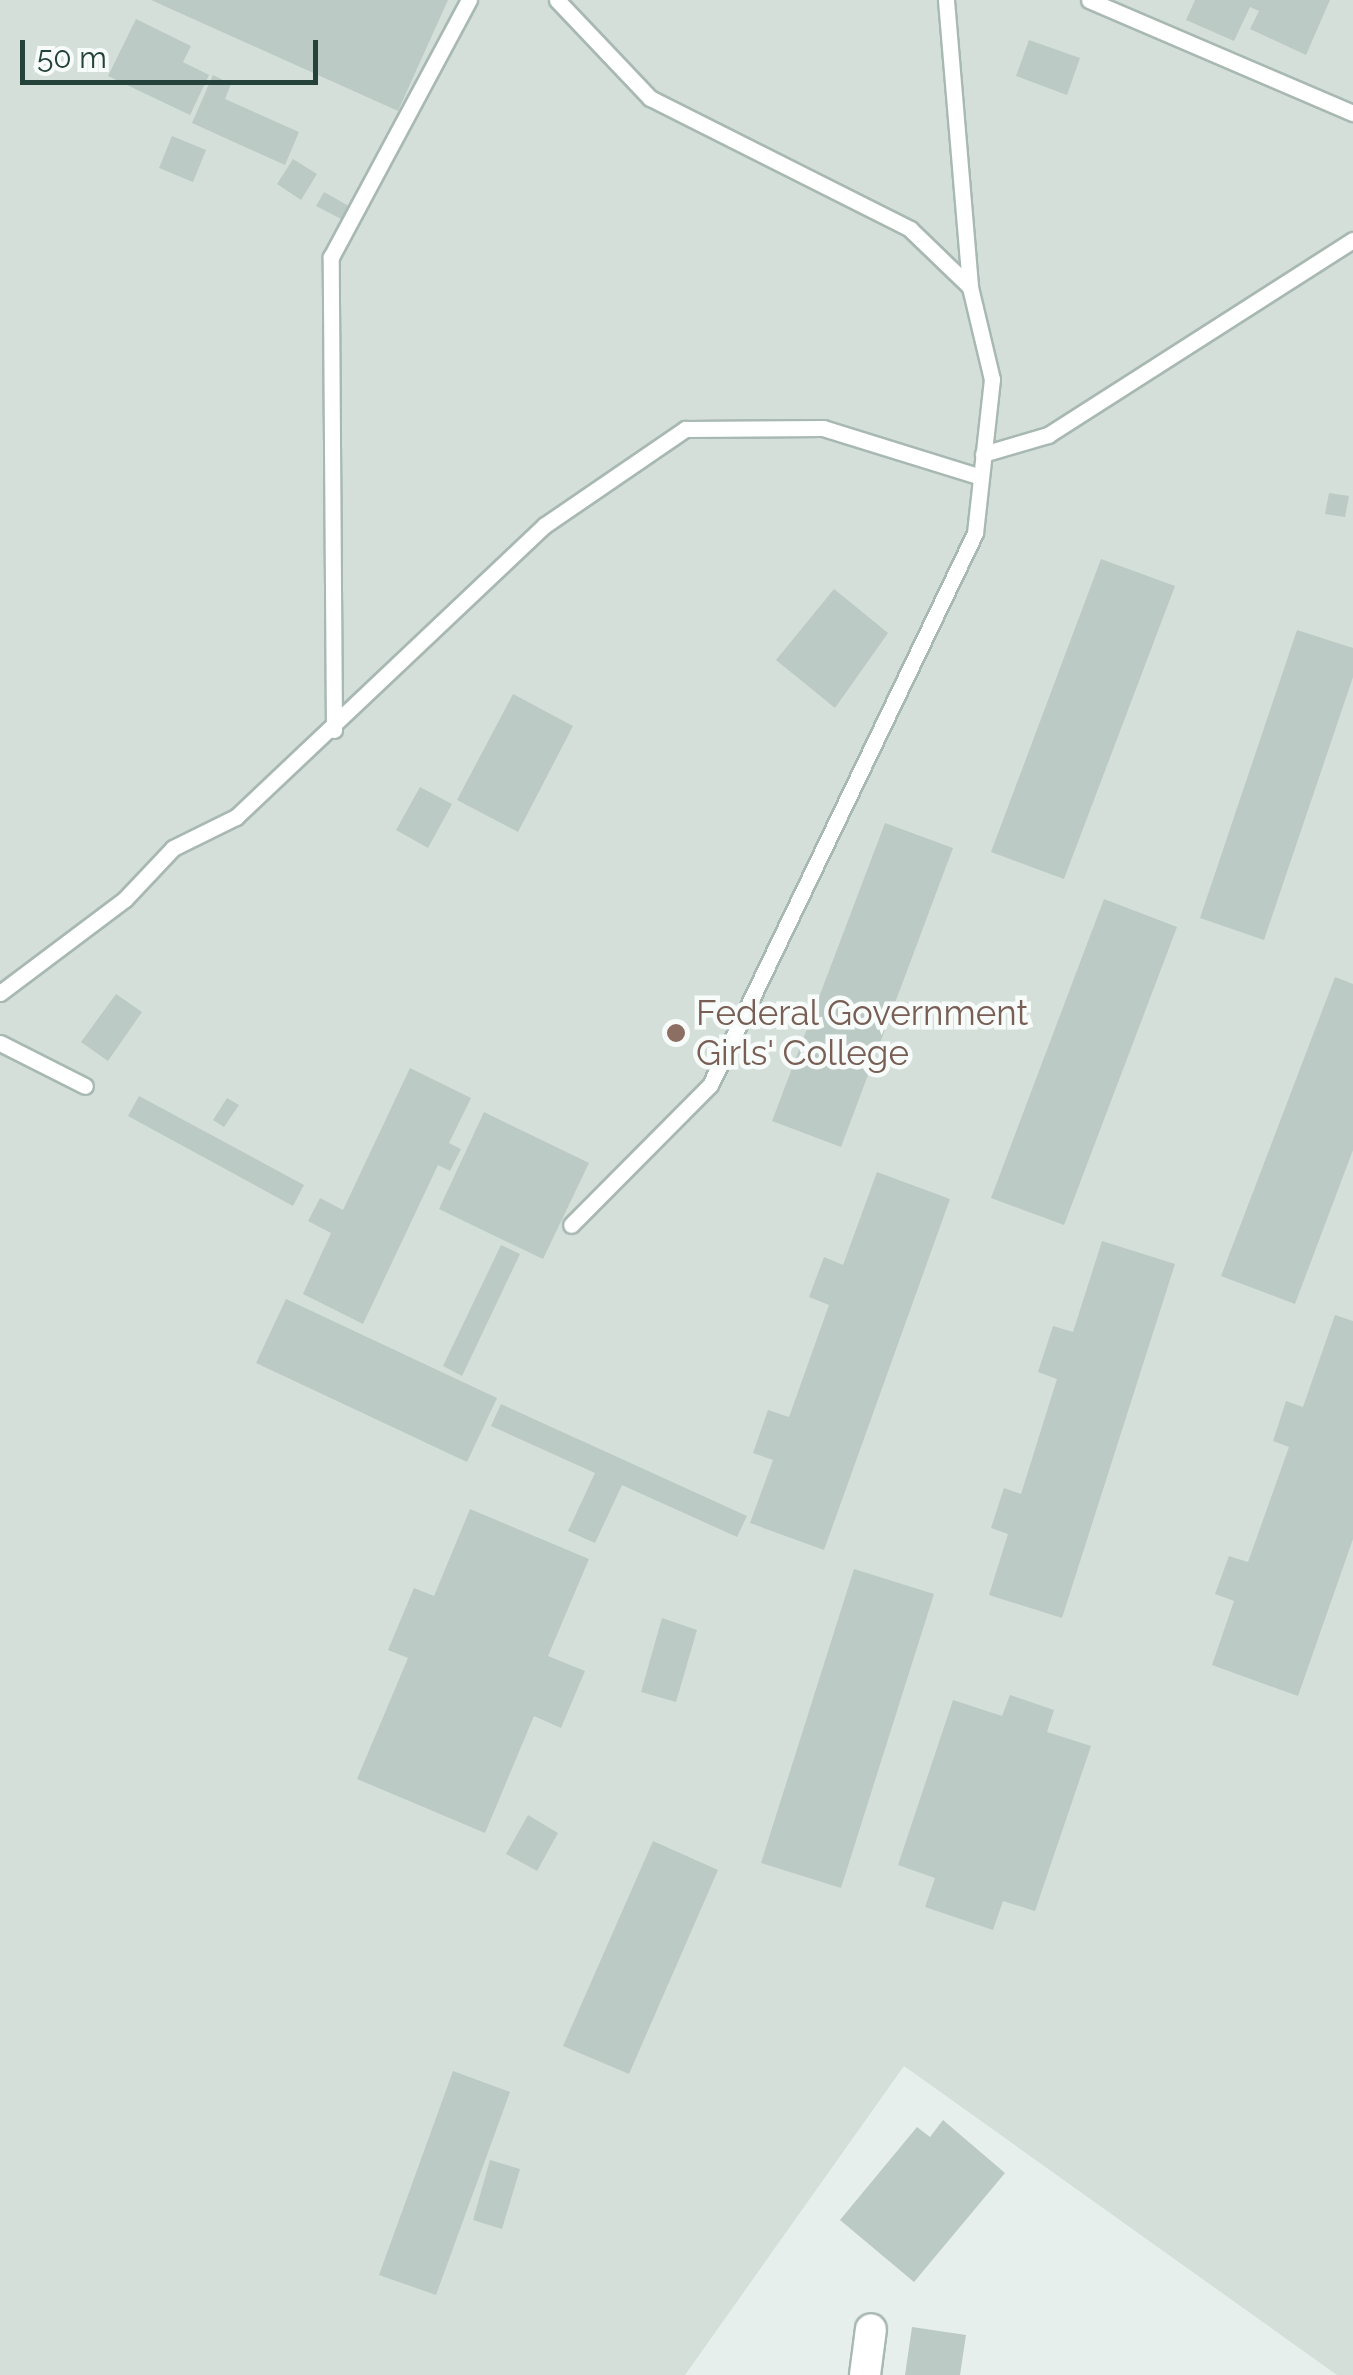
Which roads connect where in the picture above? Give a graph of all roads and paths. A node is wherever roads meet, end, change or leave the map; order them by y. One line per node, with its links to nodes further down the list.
1 (469, 0): 10 (lane)
2 (556, 0): 7 (lane)
3 (946, 0): 7 (lane)
4 (1089, 0): 5 (lane)
5 (1353, 113)
6 (1353, 240): 8 (lane)
7 (970, 287): 8 (lane)
8 (983, 454): 9 (lane)
9 (981, 478): 10 (lane); 14 (lane)
10 (334, 730): 11 (lane)
11 (0, 993)
12 (0, 1044): 13 (lane)
13 (85, 1086)
14 (571, 1225)
15 (871, 2328): 16 (street)
16 (865, 2375)

